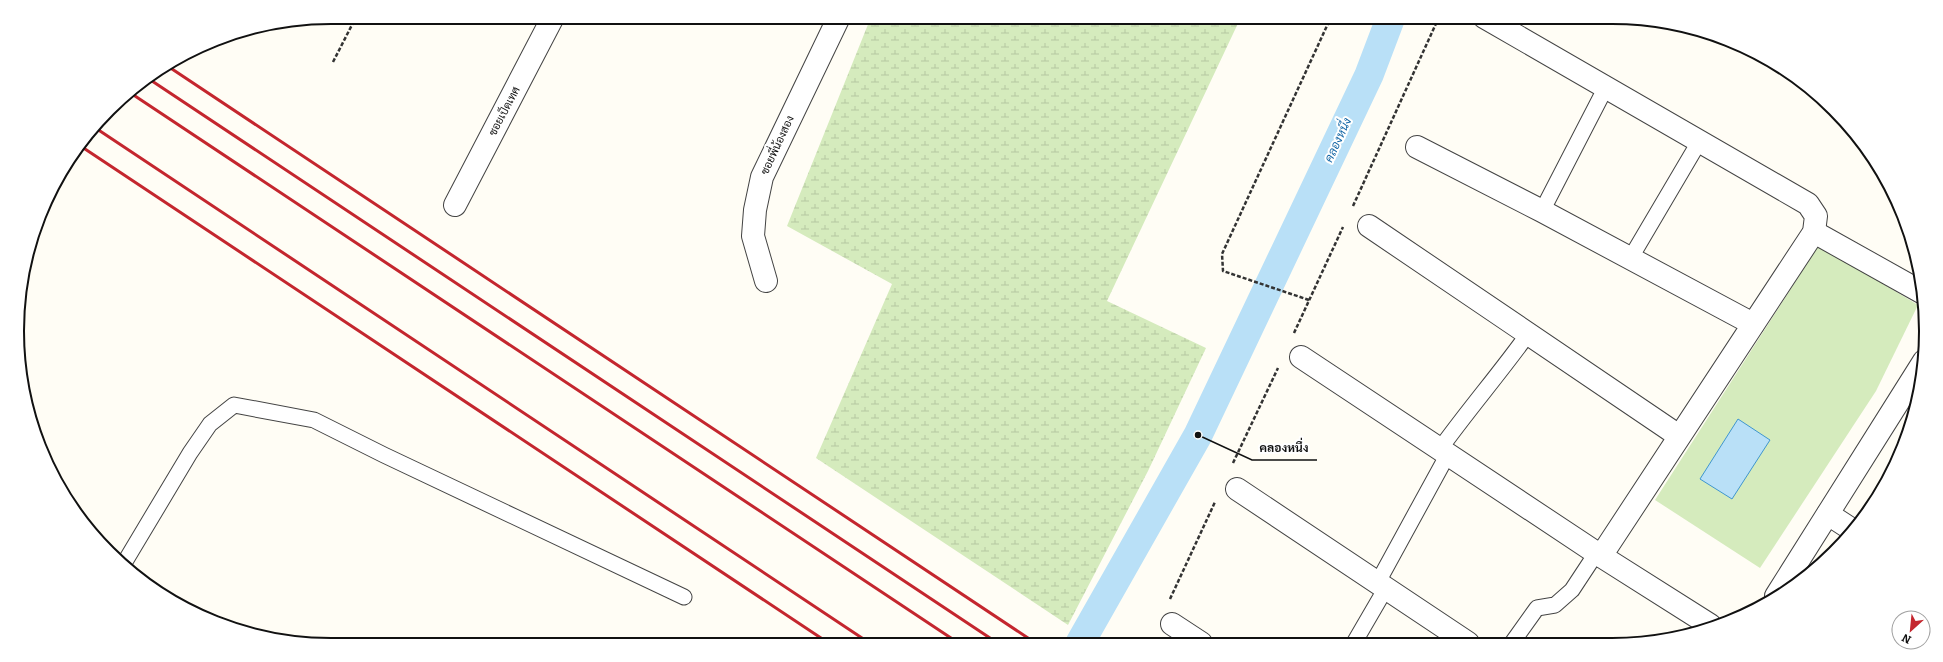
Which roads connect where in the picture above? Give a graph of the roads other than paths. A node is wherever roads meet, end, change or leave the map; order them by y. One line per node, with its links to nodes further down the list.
1 (549, 24): 7 (street, ซอยเป็ดเทศ)
2 (836, 24): 12 (street, ซอยพี่น้องสอง)
3 (1496, 24): 4 (street)
4 (1606, 87): 5 (street); 8 (lane)
5 (1699, 142): 10 (street); 11 (lane)
6 (1417, 147): 8 (street)
7 (455, 205)
8 (1542, 211): 11 (street)
9 (1369, 226): 15 (street)
10 (1814, 232): 13 (street); 14 (street)
11 (1630, 259): 14 (street)
12 (766, 281)
13 (1916, 289)
14 (1753, 324): 18 (street)
15 (1528, 334): 18 (street); 19 (lane)
16 (1300, 357): 19 (street)
17 (1912, 391): 21 (street)
18 (1679, 436): 23 (street)
19 (1444, 452): 23 (street); 25 (lane)
20 (1237, 489): 25 (street)
21 (1828, 514): 22 (street); 26 (street)
22 (1848, 527)
23 (1598, 554): 28 (street); 33 (lane)
24 (126, 559): 27 (lane)
25 (1382, 585): 31 (lane); 32 (street)
26 (1782, 587)
27 (684, 597)
28 (1707, 623)
29 (1172, 624): 30 (street)
30 (1193, 638)
31 (1356, 638)
32 (1461, 638)
33 (1516, 638)

